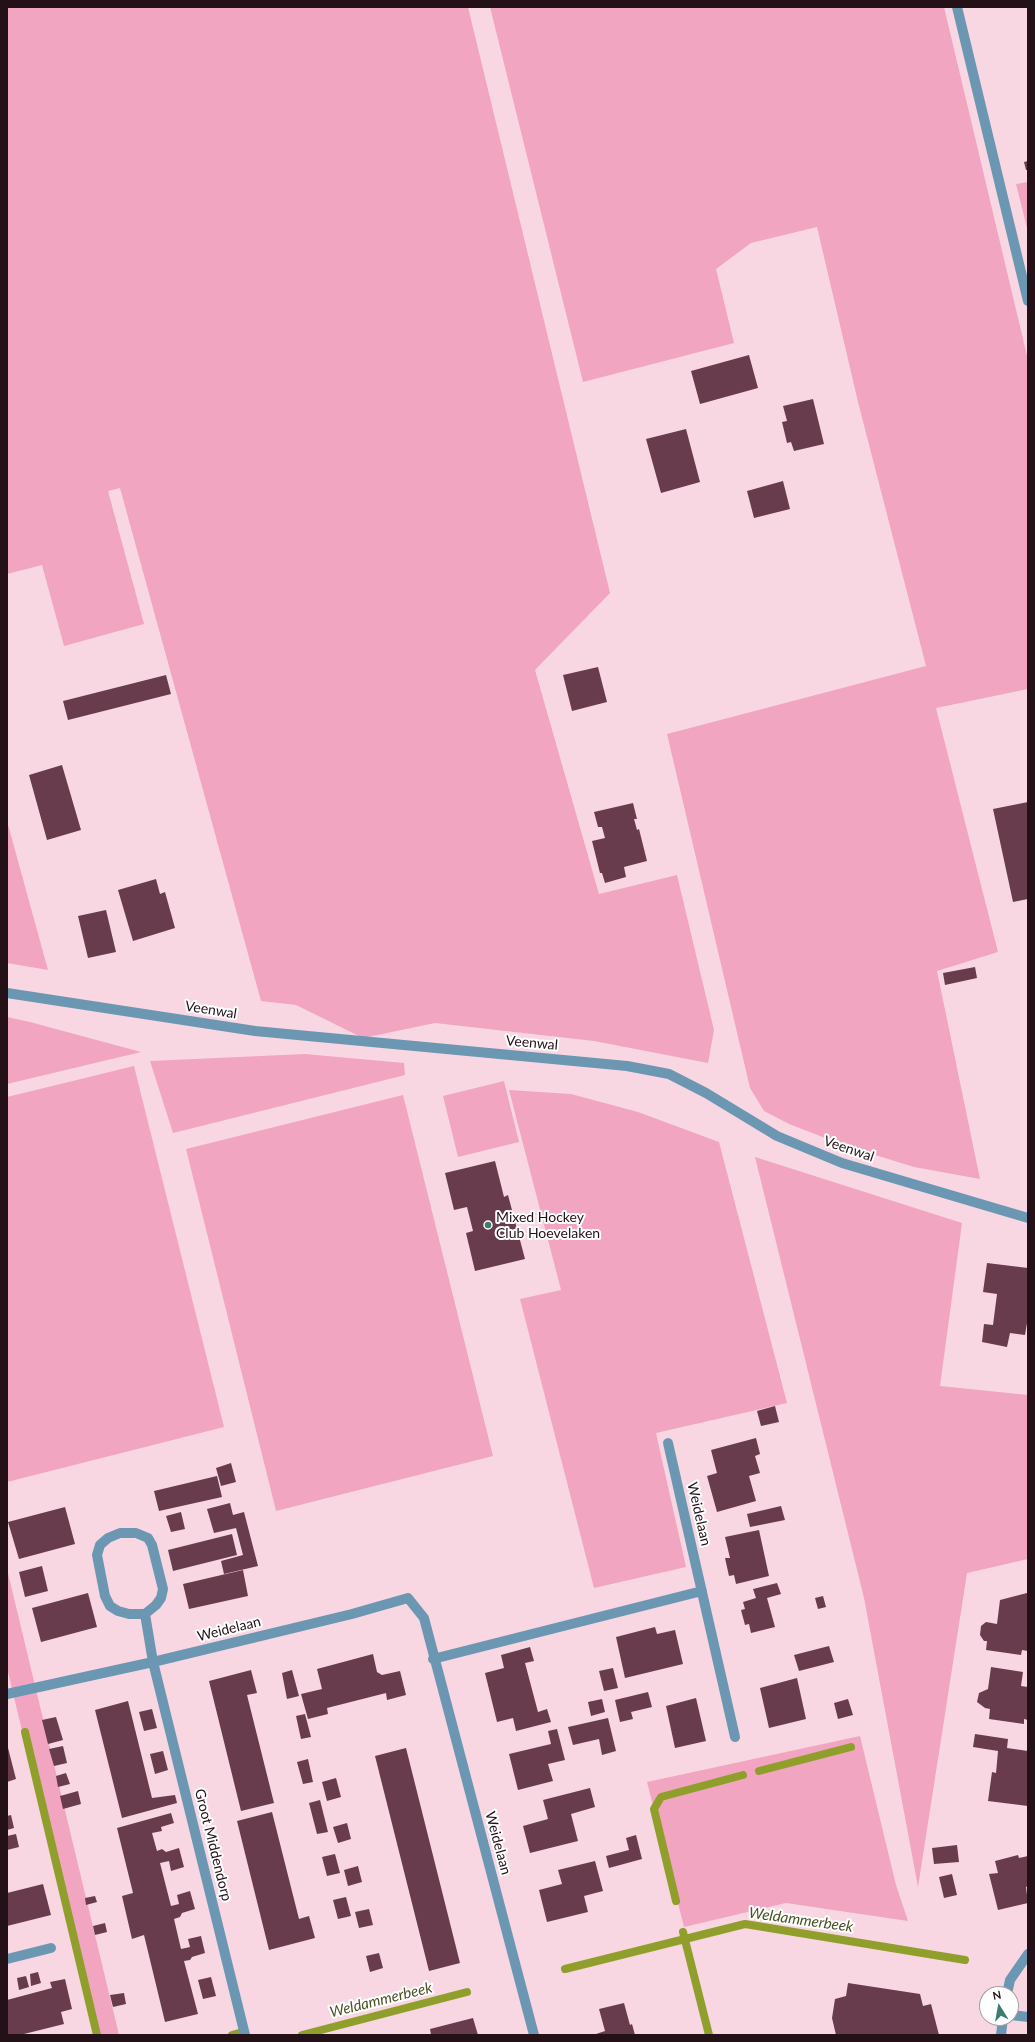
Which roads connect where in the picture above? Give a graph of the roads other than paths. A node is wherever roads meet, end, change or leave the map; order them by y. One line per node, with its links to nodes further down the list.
1 (957, 7): 2 (street)
2 (1028, 301)
3 (7, 993): 4 (street, Veenwal)
4 (1028, 1218)
5 (668, 1443): 6 (street, Weidelaan)
6 (702, 1591): 8 (street); 11 (street, Weidelaan)
7 (145, 1614): 7 (street); 9 (street)
8 (433, 1659): 9 (street, Weidelaan); 17 (street, Weidelaan)
9 (153, 1662): 10 (street, Weidelaan); 16 (street, Groot Middendorp)
10 (7, 1694)
11 (735, 1737)
12 (51, 1948): 14 (street)
13 (1028, 1954): 15 (street)
14 (7, 1959)
15 (1009, 1986)
16 (245, 2035)
17 (534, 2035)

